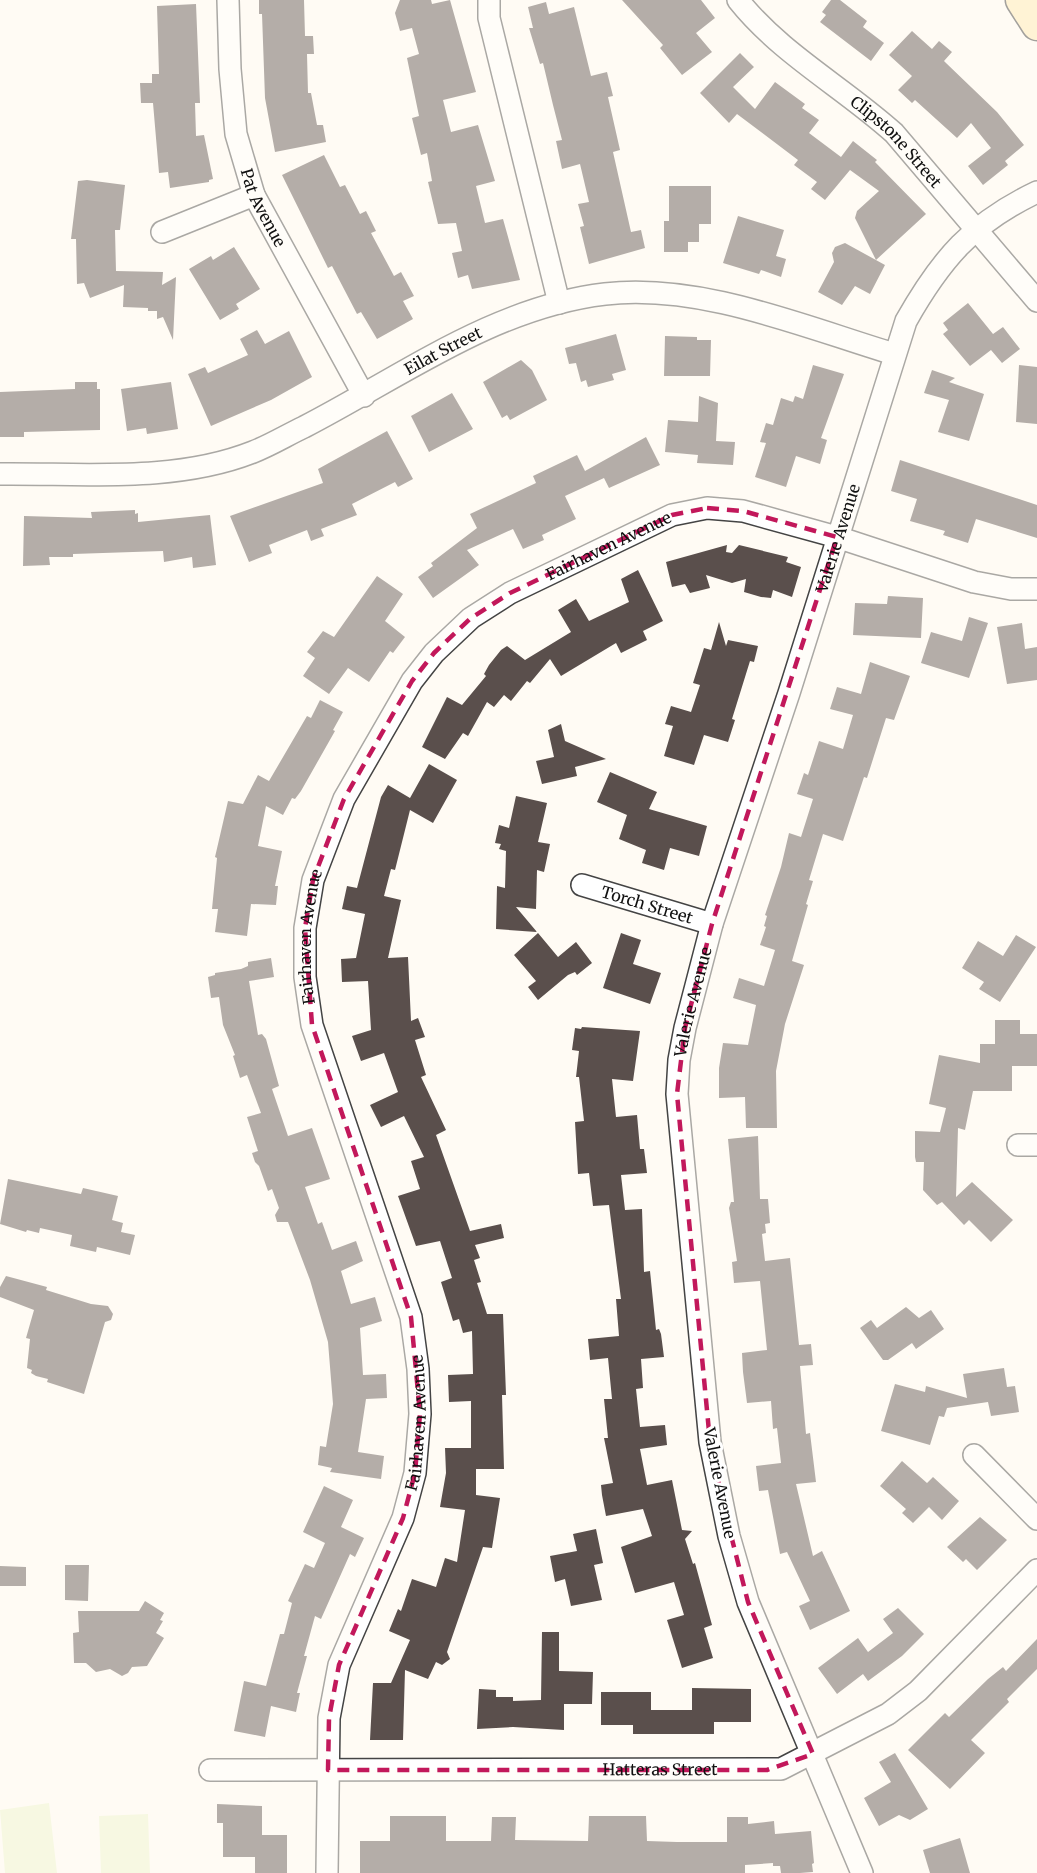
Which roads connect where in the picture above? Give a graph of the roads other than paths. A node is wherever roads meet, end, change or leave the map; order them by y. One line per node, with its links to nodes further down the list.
1 (228, 0): 7 (street, Pat Avenue)
2 (489, 0): 11 (street)
3 (738, 0): 8 (street, Clipstone Street)
4 (1021, 0): 5 (main road)
5 (1037, 25)
6 (1037, 192): 8 (street, Valerie Avenue)
7 (254, 195): 9 (street); 13 (street, Pat Avenue)
8 (977, 229): 10 (street, Clipstone Street); 12 (street, Valerie Avenue)
9 (162, 232)
10 (1037, 301)
11 (559, 303): 12 (street, Eilat Street); 13 (street, Eilat Street)
12 (894, 354): 15 (street, Valerie Avenue)
13 (364, 396): 14 (street, Eilat Street)
14 (0, 474)
15 (837, 537): 16 (street, Fairhaven Avenue); 18 (street, Valerie Avenue); 24 (street, Fairhaven Avenue)
16 (1037, 589)
17 (582, 885): 18 (street, Torch Street)
18 (712, 924): 22 (street, Valerie Avenue)
19 (974, 1455): 20 (street)
20 (1037, 1519)
21 (1037, 1570): 22 (street, Hatteras Street)
22 (813, 1754): 24 (street, Hatteras Street); 26 (street, Valerie Avenue)
23 (210, 1770): 24 (street, Hatteras Street)
24 (328, 1770): 25 (street, Fairhaven Avenue)
25 (327, 1873)
26 (862, 1873)

